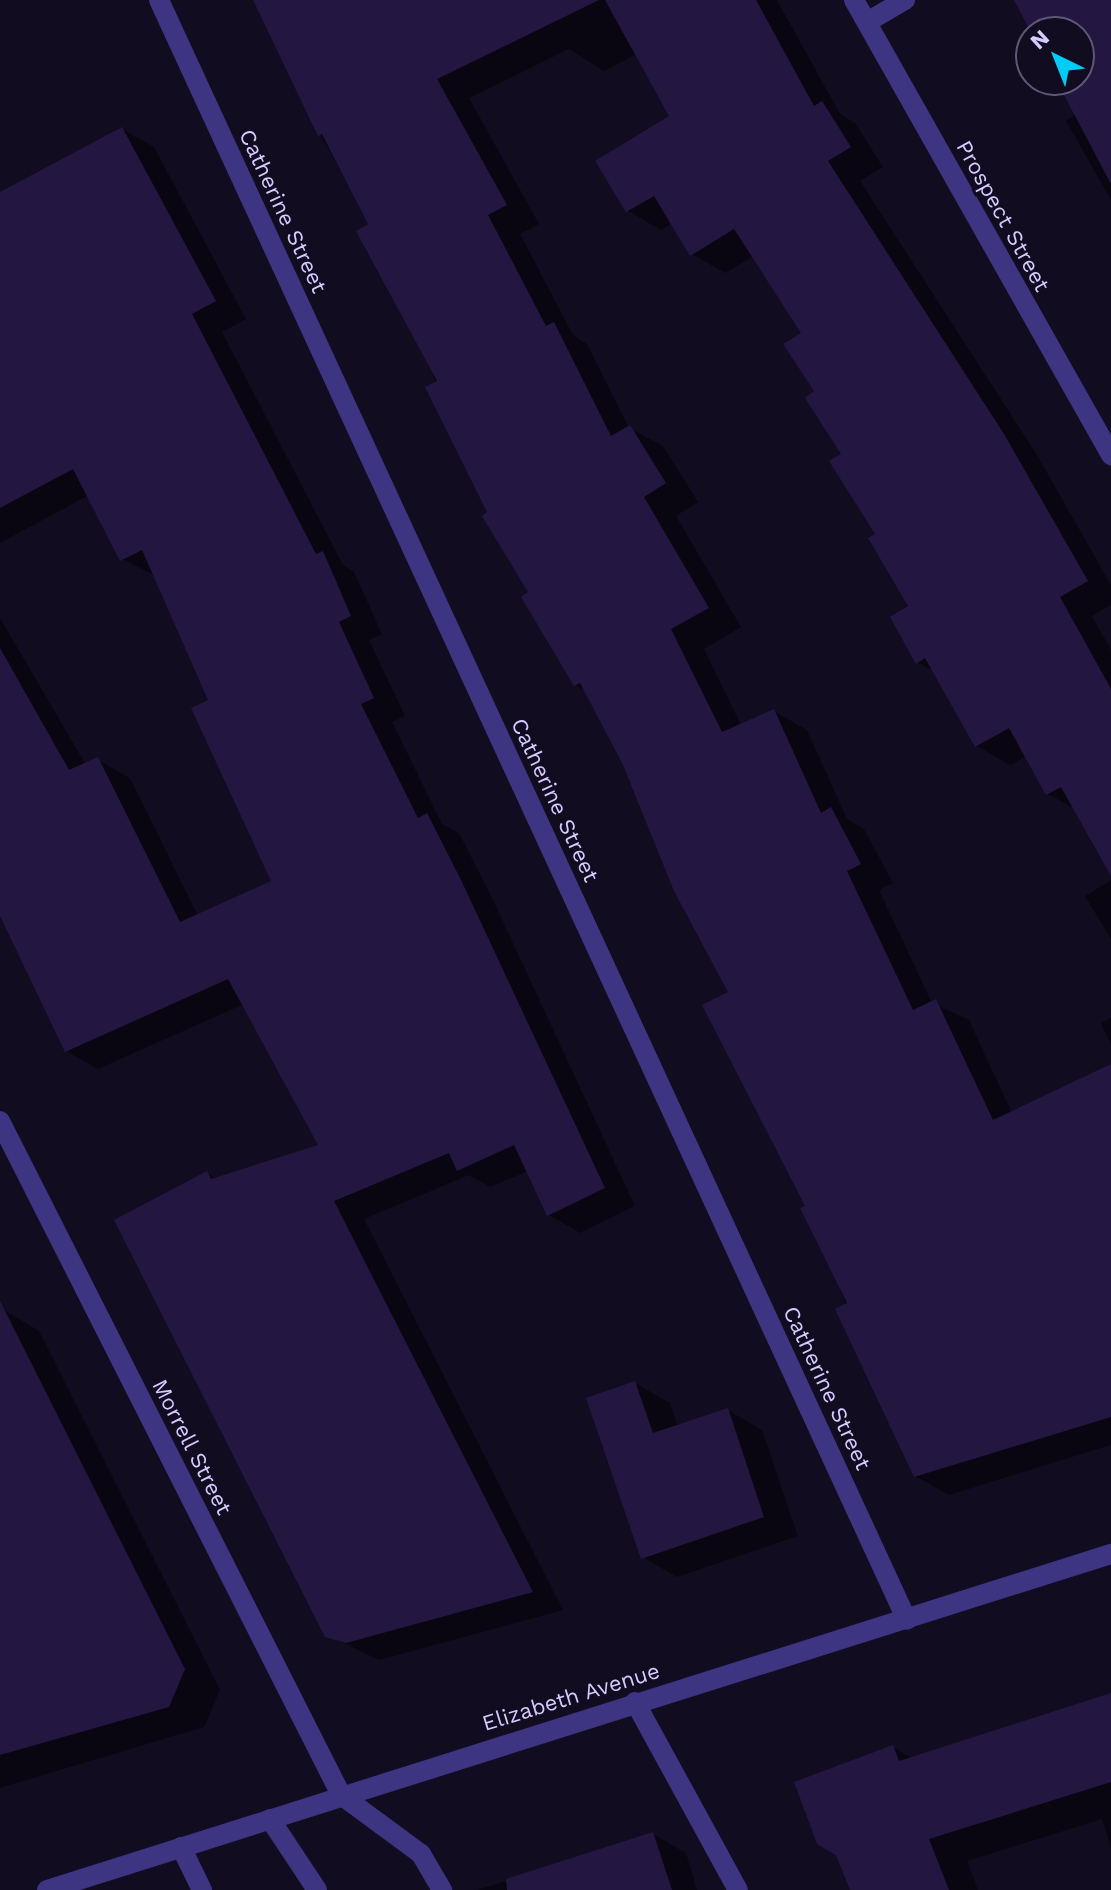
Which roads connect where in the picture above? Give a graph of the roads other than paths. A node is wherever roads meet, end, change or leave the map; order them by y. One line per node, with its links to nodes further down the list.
1 (159, 0): 8 (street, Catherine Street)
2 (854, 0): 4 (street, Prospect Street)
3 (905, 0): 4 (street)
4 (867, 22): 5 (street, Prospect Street)
5 (1111, 455)
6 (0, 1121): 10 (street, Morrell Street)
7 (1111, 1554): 8 (street, Elizabeth Avenue)
8 (907, 1620): 9 (street, Elizabeth Avenue)
9 (635, 1702): 10 (street, Elizabeth Avenue); 17 (street)
10 (341, 1795): 11 (street, Elizabeth Avenue); 16 (street)
11 (270, 1819): 12 (street, Elizabeth Avenue); 15 (street)
12 (181, 1847): 13 (street, Elizabeth Avenue); 14 (street)
13 (47, 1890)
14 (202, 1890)
15 (317, 1890)
16 (442, 1890)
17 (738, 1890)

